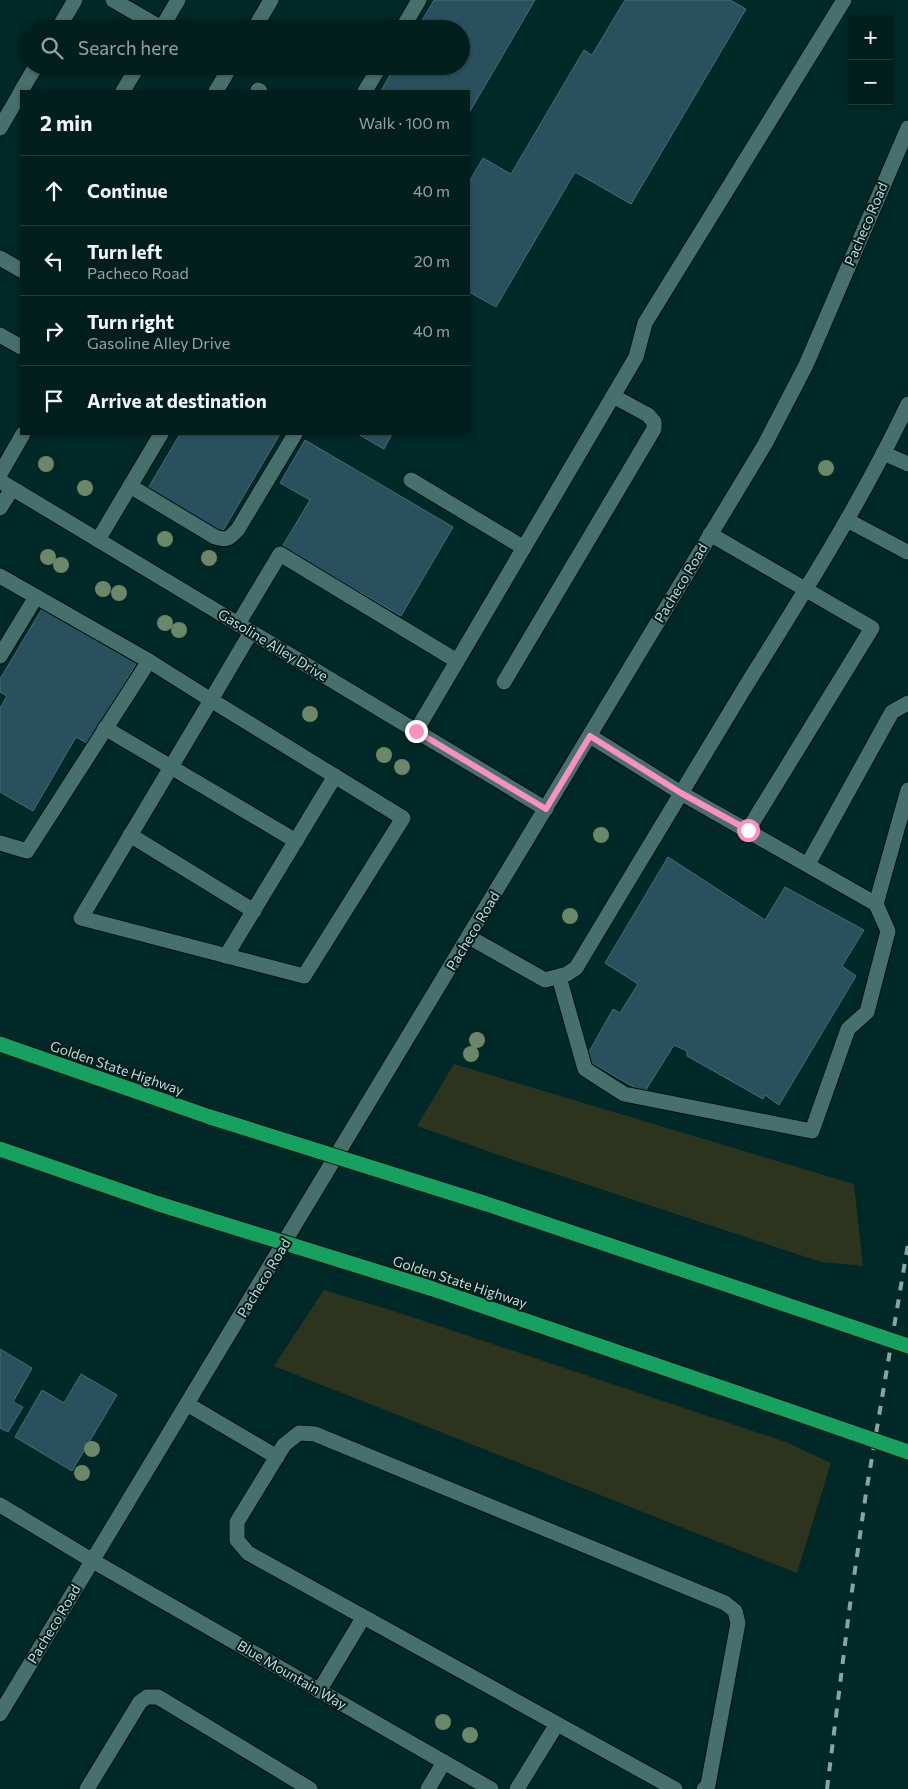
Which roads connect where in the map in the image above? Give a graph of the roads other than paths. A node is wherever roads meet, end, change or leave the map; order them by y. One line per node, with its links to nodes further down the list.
1 (75, 0): 7 (street)
2 (113, 0): 8 (street)
3 (178, 0): 9 (street)
4 (271, 0): 10 (street)
5 (419, 0): 11 (street)
6 (844, 0): 27 (street)
7 (63, 20)
8 (147, 20)
9 (166, 20)
10 (259, 20)
11 (407, 20)
12 (31, 75): 16 (street)
13 (133, 75): 17 (street)
14 (225, 75): 18 (street)
15 (375, 75): 19 (street)
16 (22, 90)
17 (124, 90)
18 (217, 90)
19 (366, 90)
20 (20, 93): 21 (street)
21 (0, 128)
22 (908, 128): 40 (street, Pacheco Road)
23 (0, 258): 24 (street)
24 (20, 267)
25 (0, 335): 26 (street)
26 (20, 346)
27 (613, 396): 42 (street); 52 (street)
28 (908, 404): 32 (street)
29 (22, 435): 34 (street)
30 (160, 435): 37 (street)
31 (294, 435): 37 (street)
32 (883, 453): 33 (street); 39 (street)
33 (908, 464)
34 (0, 474)
35 (411, 480): 42 (street)
36 (6, 485): 38 (street); 41 (street, Gasoline Alley Drive)
37 (130, 486): 41 (street)
38 (0, 508)
39 (847, 520): 43 (street); 45 (street)
40 (710, 534): 45 (street); 57 (street, Pacheco Road)
41 (98, 540): 47 (street, Gasoline Alley Drive)
42 (524, 548): 51 (street)
43 (907, 552)
44 (0, 576): 46 (street)
45 (806, 590): 61 (street); 63 (street)
46 (36, 596): 49 (street); 50 (street)
47 (238, 624): 48 (street, Gasoline Alley Drive); 51 (street)
48 (251, 632): 53 (street); 56 (street, Gasoline Alley Drive)
49 (1, 651)
50 (149, 660): 53 (street); 55 (street)
51 (457, 661): 56 (street)
52 (504, 682)
53 (211, 700): 58 (street); 59 (street)
54 (908, 703): 67 (street)
55 (105, 728): 58 (street); 66 (street)
56 (416, 731): 62 (street, Gasoline Alley Drive)
57 (590, 736): 61 (street); 62 (street, Pacheco Road)
58 (171, 767): 64 (street); 65 (street)
59 (335, 776): 65 (street); 71 (street)
60 (908, 790): 68 (street)
61 (681, 793): 63 (street); 72 (street)
62 (546, 809): 70 (street, Pacheco Road)
63 (748, 830): 67 (street)
64 (130, 835): 69 (street); 71 (street)
65 (296, 840): 69 (street)
66 (0, 843)
67 (808, 864): 68 (street)
68 (876, 904): 72 (street)
69 (254, 911): 71 (street)
70 (469, 937): 72 (street); 76 (street, Pacheco Road)
71 (226, 956)
72 (559, 978)
73 (0, 1044): 75 (highway, Golden State Highway, bridge)
74 (0, 1149): 77 (highway, Golden State Highway, bridge)
75 (908, 1346)
76 (187, 1404): 78 (street); 80 (street, Pacheco Road)
77 (908, 1452)
78 (277, 1456): 81 (street); 92 (street)
79 (0, 1506): 80 (street, Blue Mountain Way)
80 (93, 1560): 82 (street, Blue Mountain Way); 83 (street, Pacheco Road)
81 (363, 1618): 82 (street); 84 (street)
82 (320, 1691): 85 (street, Blue Mountain Way)
83 (0, 1714)
84 (557, 1724): 90 (street); 91 (street)
85 (444, 1762): 88 (street); 89 (street, Blue Mountain Way)
86 (87, 1789): 87 (street)
87 (310, 1789)
88 (428, 1789)
89 (491, 1789)
90 (517, 1789)
91 (675, 1789)
92 (704, 1789)

